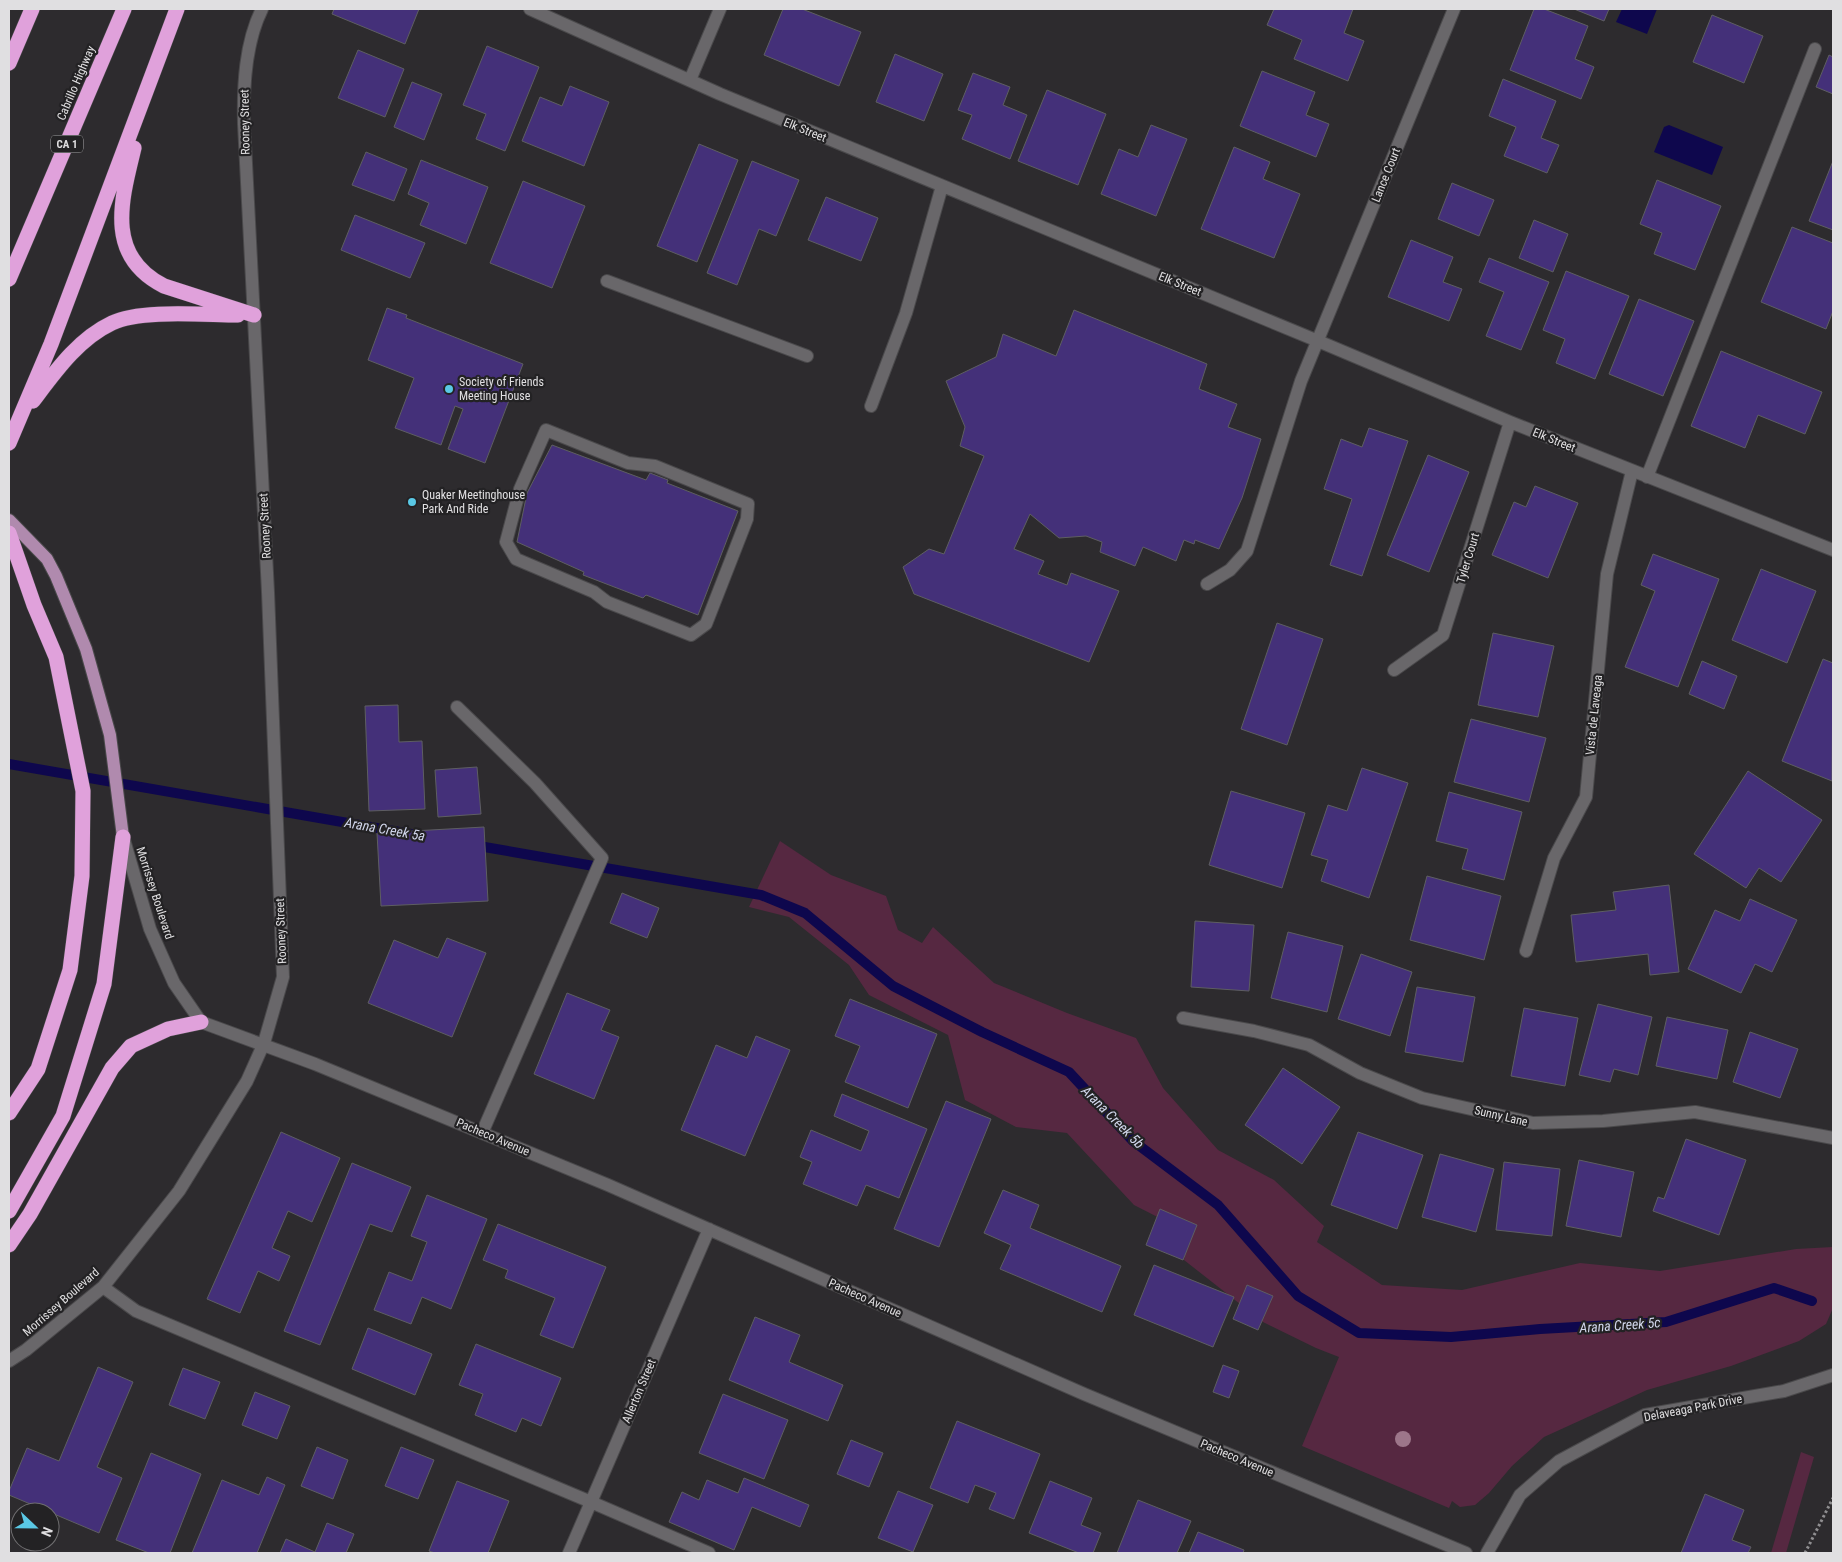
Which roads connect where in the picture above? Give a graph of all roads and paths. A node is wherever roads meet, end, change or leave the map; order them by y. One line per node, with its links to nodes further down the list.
1 (32, 9): 9 (highway)
2 (124, 9): 13 (highway, Cabrillo Highway / CA 1)
3 (177, 9): 10 (highway)
4 (262, 9): 15 (street, Rooney Street)
5 (530, 9): 11 (street, Elk Street)
6 (720, 9): 11 (street)
7 (1454, 9): 16 (street, Lance Court)
8 (1815, 49): 23 (street)
9 (9, 64)
10 (155, 67): 15 (highway); 19 (highway)
11 (690, 80): 12 (street, Elk Street)
12 (942, 186): 16 (street, Elk Street); 18 (street)
13 (9, 279)
14 (607, 281): 17 (street)
15 (254, 315): 19 (highway); 35 (street, Rooney Street)
16 (1318, 341): 20 (street, Elk Street); 27 (street, Lance Court)
17 (807, 356)
18 (872, 406)
19 (18, 422): 21 (highway)
20 (1510, 422): 22 (street, Elk Street); 29 (street, Tyler Court)
21 (9, 443)
22 (1632, 471): 23 (street, Elk Street); 32 (street, Vista de Laveaga)
23 (1647, 477): 26 (street, Elk Street)
24 (9, 520): 31 (main road, Morrissey Boulevard)
25 (9, 533): 36 (highway)
26 (1833, 550)
27 (1207, 584)
28 (691, 635): 28 (street)
29 (1394, 670)
30 (458, 707): 37 (street)
31 (123, 837): 34 (street, Morrissey Boulevard); 39 (highway)
32 (1526, 951)
33 (1183, 1018): 38 (street, Sunny Lane)
34 (202, 1022): 35 (street); 41 (highway)
35 (264, 1043): 37 (street, Pacheco Avenue); 42 (street, Morrissey Boulevard)
36 (9, 1113)
37 (482, 1132): 40 (street, Pacheco Avenue)
38 (1833, 1138)
39 (9, 1211)
40 (709, 1230): 46 (street, Allerton Street); 49 (street, Pacheco Avenue)
41 (9, 1245)
42 (103, 1287): 43 (street, Morrissey Boulevard); 46 (street)
43 (9, 1361)
44 (1833, 1374): 50 (street, Delaveaga Park Drive)
45 (1833, 1498): 51 (path)
46 (591, 1502): 47 (street, Allerton Street); 48 (street)
47 (569, 1553)
48 (709, 1553)
49 (1466, 1553)
50 (1487, 1553)
51 (1805, 1553)

